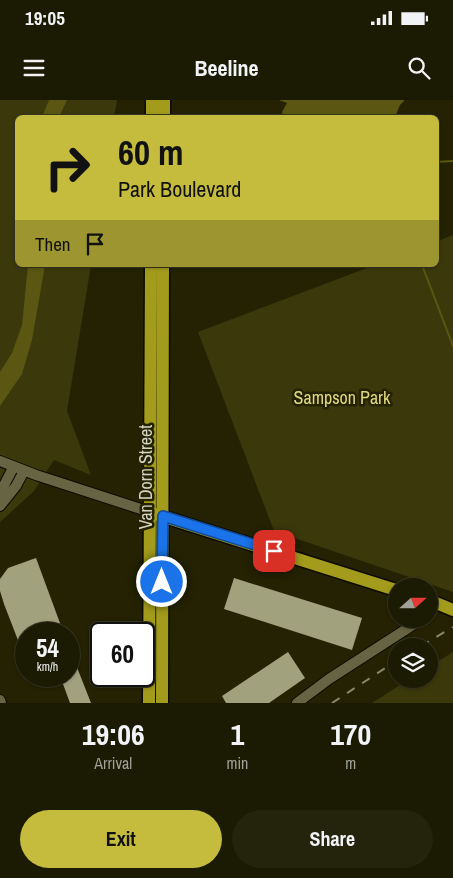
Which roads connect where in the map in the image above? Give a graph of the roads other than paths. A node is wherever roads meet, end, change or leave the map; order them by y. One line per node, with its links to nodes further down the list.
1 (152, 100): 3 (main road)
2 (164, 100): 4 (main road)
3 (152, 115)
4 (164, 115)
5 (151, 267): 11 (main road, Van Dorn Street)
6 (163, 267): 11 (main road, Van Dorn Street)
7 (0, 462): 8 (street)
8 (18, 469): 9 (street); 10 (street); 11 (street)
9 (0, 493)
10 (0, 506)
11 (156, 514): 12 (main road); 18 (main road, Van Dorn Street); 19 (main road, Van Dorn Street)
12 (388, 587)
13 (438, 604): 14 (main road)
14 (453, 604)
15 (438, 606): 16 (main road)
16 (453, 610)
17 (408, 628): 20 (street)
18 (149, 703)
19 (162, 703)
20 (297, 703)

